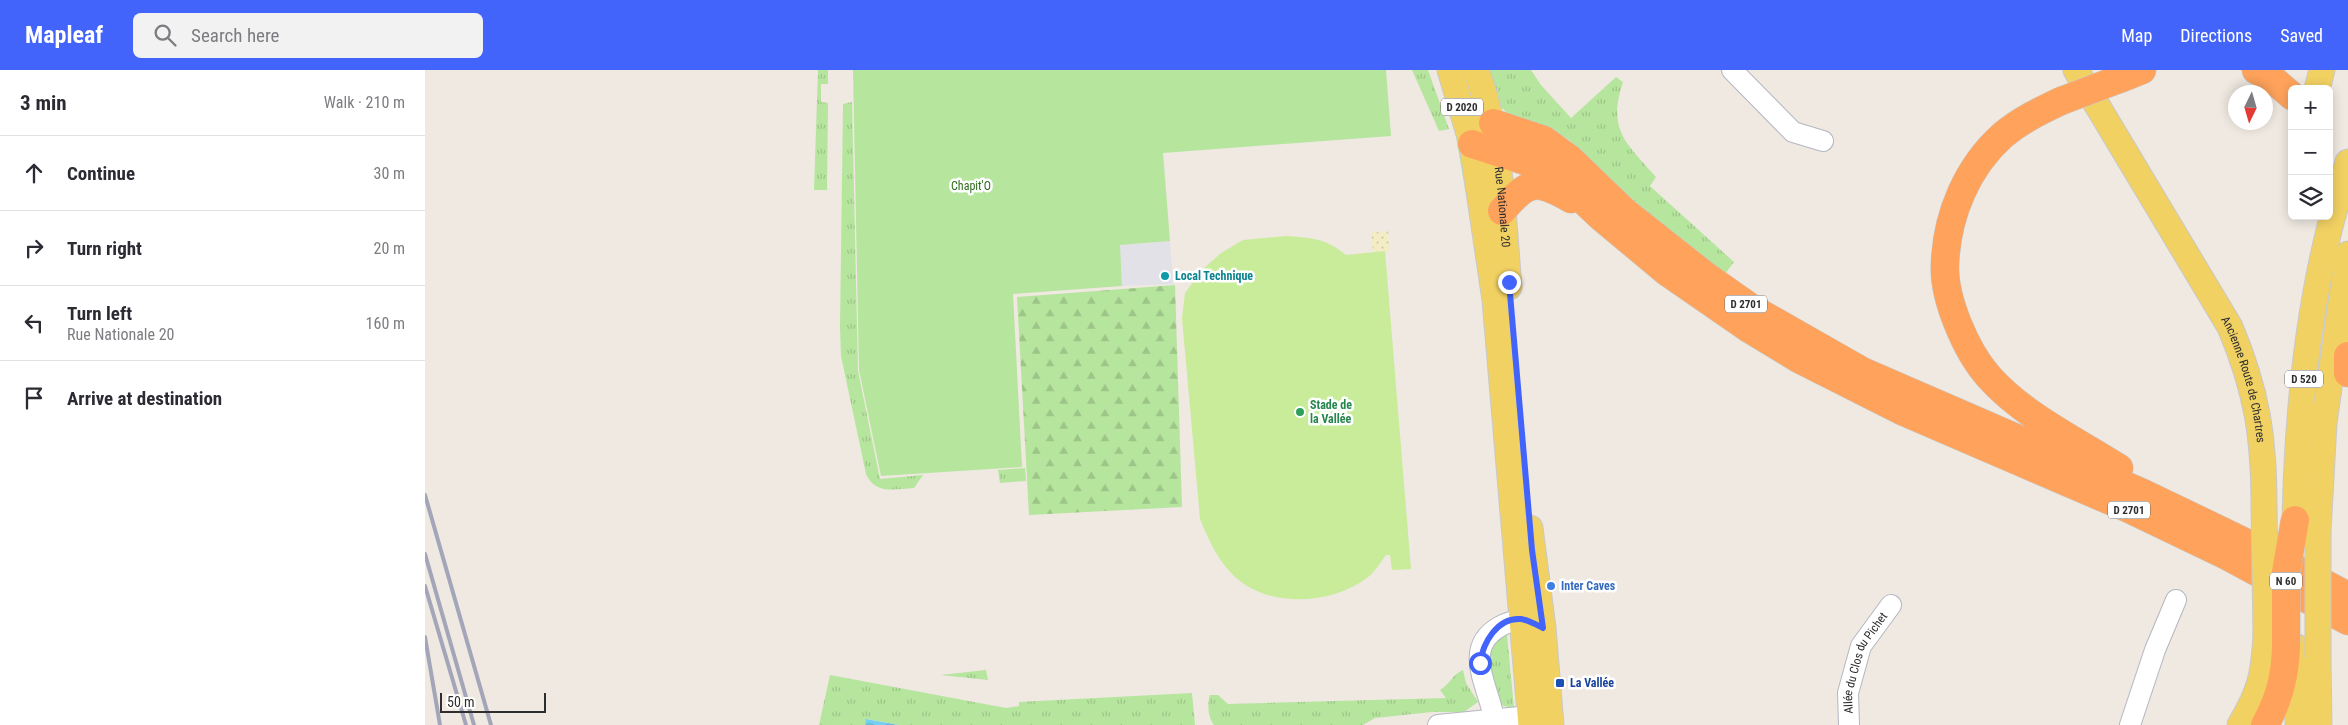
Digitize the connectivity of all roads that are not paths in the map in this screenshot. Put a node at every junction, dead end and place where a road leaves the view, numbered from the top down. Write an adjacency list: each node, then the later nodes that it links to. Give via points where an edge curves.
1 (1450, 70): 12 (main road, Rue Nationale 20 / D 2020)
2 (1476, 70): 10 (main road, Rue Nationale 20 / D 2020)
3 (1732, 70): 11 (street, via 1793,132)
4 (2076, 70): 27 (main road, Ancienne Route de Chartres, bridge, via 2234,336 2245,363 2262,436 2264,506)
5 (2256, 70): 9 (highway, via 2269,76)
6 (2322, 70): 8 (main road)
7 (2132, 74): 20 (highway, bridge, via 2028,116 2002,136 1964,184 1951,222 1945,264 1949,292 1968,346 1988,376 2014,403 2121,469)
8 (2318, 85)
9 (2288, 93)
10 (1493, 124): 12 (main road, Rue Nationale 20); 20 (highway, D 2701, via 1545,140 1570,159 1625,212 1706,276 1753,309 1862,371)
11 (1823, 141)
12 (1483, 148): 14 (main road, Rue Nationale 20 / D 2020); 15 (highway, D 2701, via 1550,170); 26 (main road, Rue Nationale 20 / D 2020, via 1495,300)
13 (2348, 162): 16 (main road, D 520)
14 (1501, 211): 15 (highway, D 2701, via 1523,188 1535,185 1548,186); 26 (main road, Rue Nationale 20 / D 2020, via 1532,550)
15 (1601, 217): 25 (highway, D 2701, via 1667,272 1740,323 1851,386 2127,508 2227,556)
16 (2327, 228): 21 (main road, D 520, via 2312,314 2296,455)
17 (2348, 254): 21 (main road, D 520)
18 (2348, 356): 19 (highway)
19 (2348, 373)
20 (2143, 493): 22 (highway, D 2701)
21 (2306, 526): 27 (main road, D 520, bridge); 27 (highway, N 60, bridge, via 2286,572)
22 (2348, 596)
23 (2176, 600): 32 (street)
24 (1891, 605): 31 (street, Allée du Clos du Pichet, via 1861,646 1849,693)
25 (2348, 621)
26 (1532, 623): 28 (main road, Rue Nationale 20 / D 2020); 29 (street, via 1510,621 1492,632 1481,650 1482,679)
27 (2292, 645): 33 (main road, Ancienne Route de Chartres, via 2264,666 2260,687); 34 (highway, via 2282,687); 35 (main road, D 520); 36 (main road, D 520)
28 (1538, 713): 29 (street)
29 (1494, 719): 30 (street)
30 (1438, 725)
31 (1849, 725)
32 (2130, 725)
33 (2241, 725)
34 (2265, 725)
35 (2298, 725)
36 (2319, 725)

